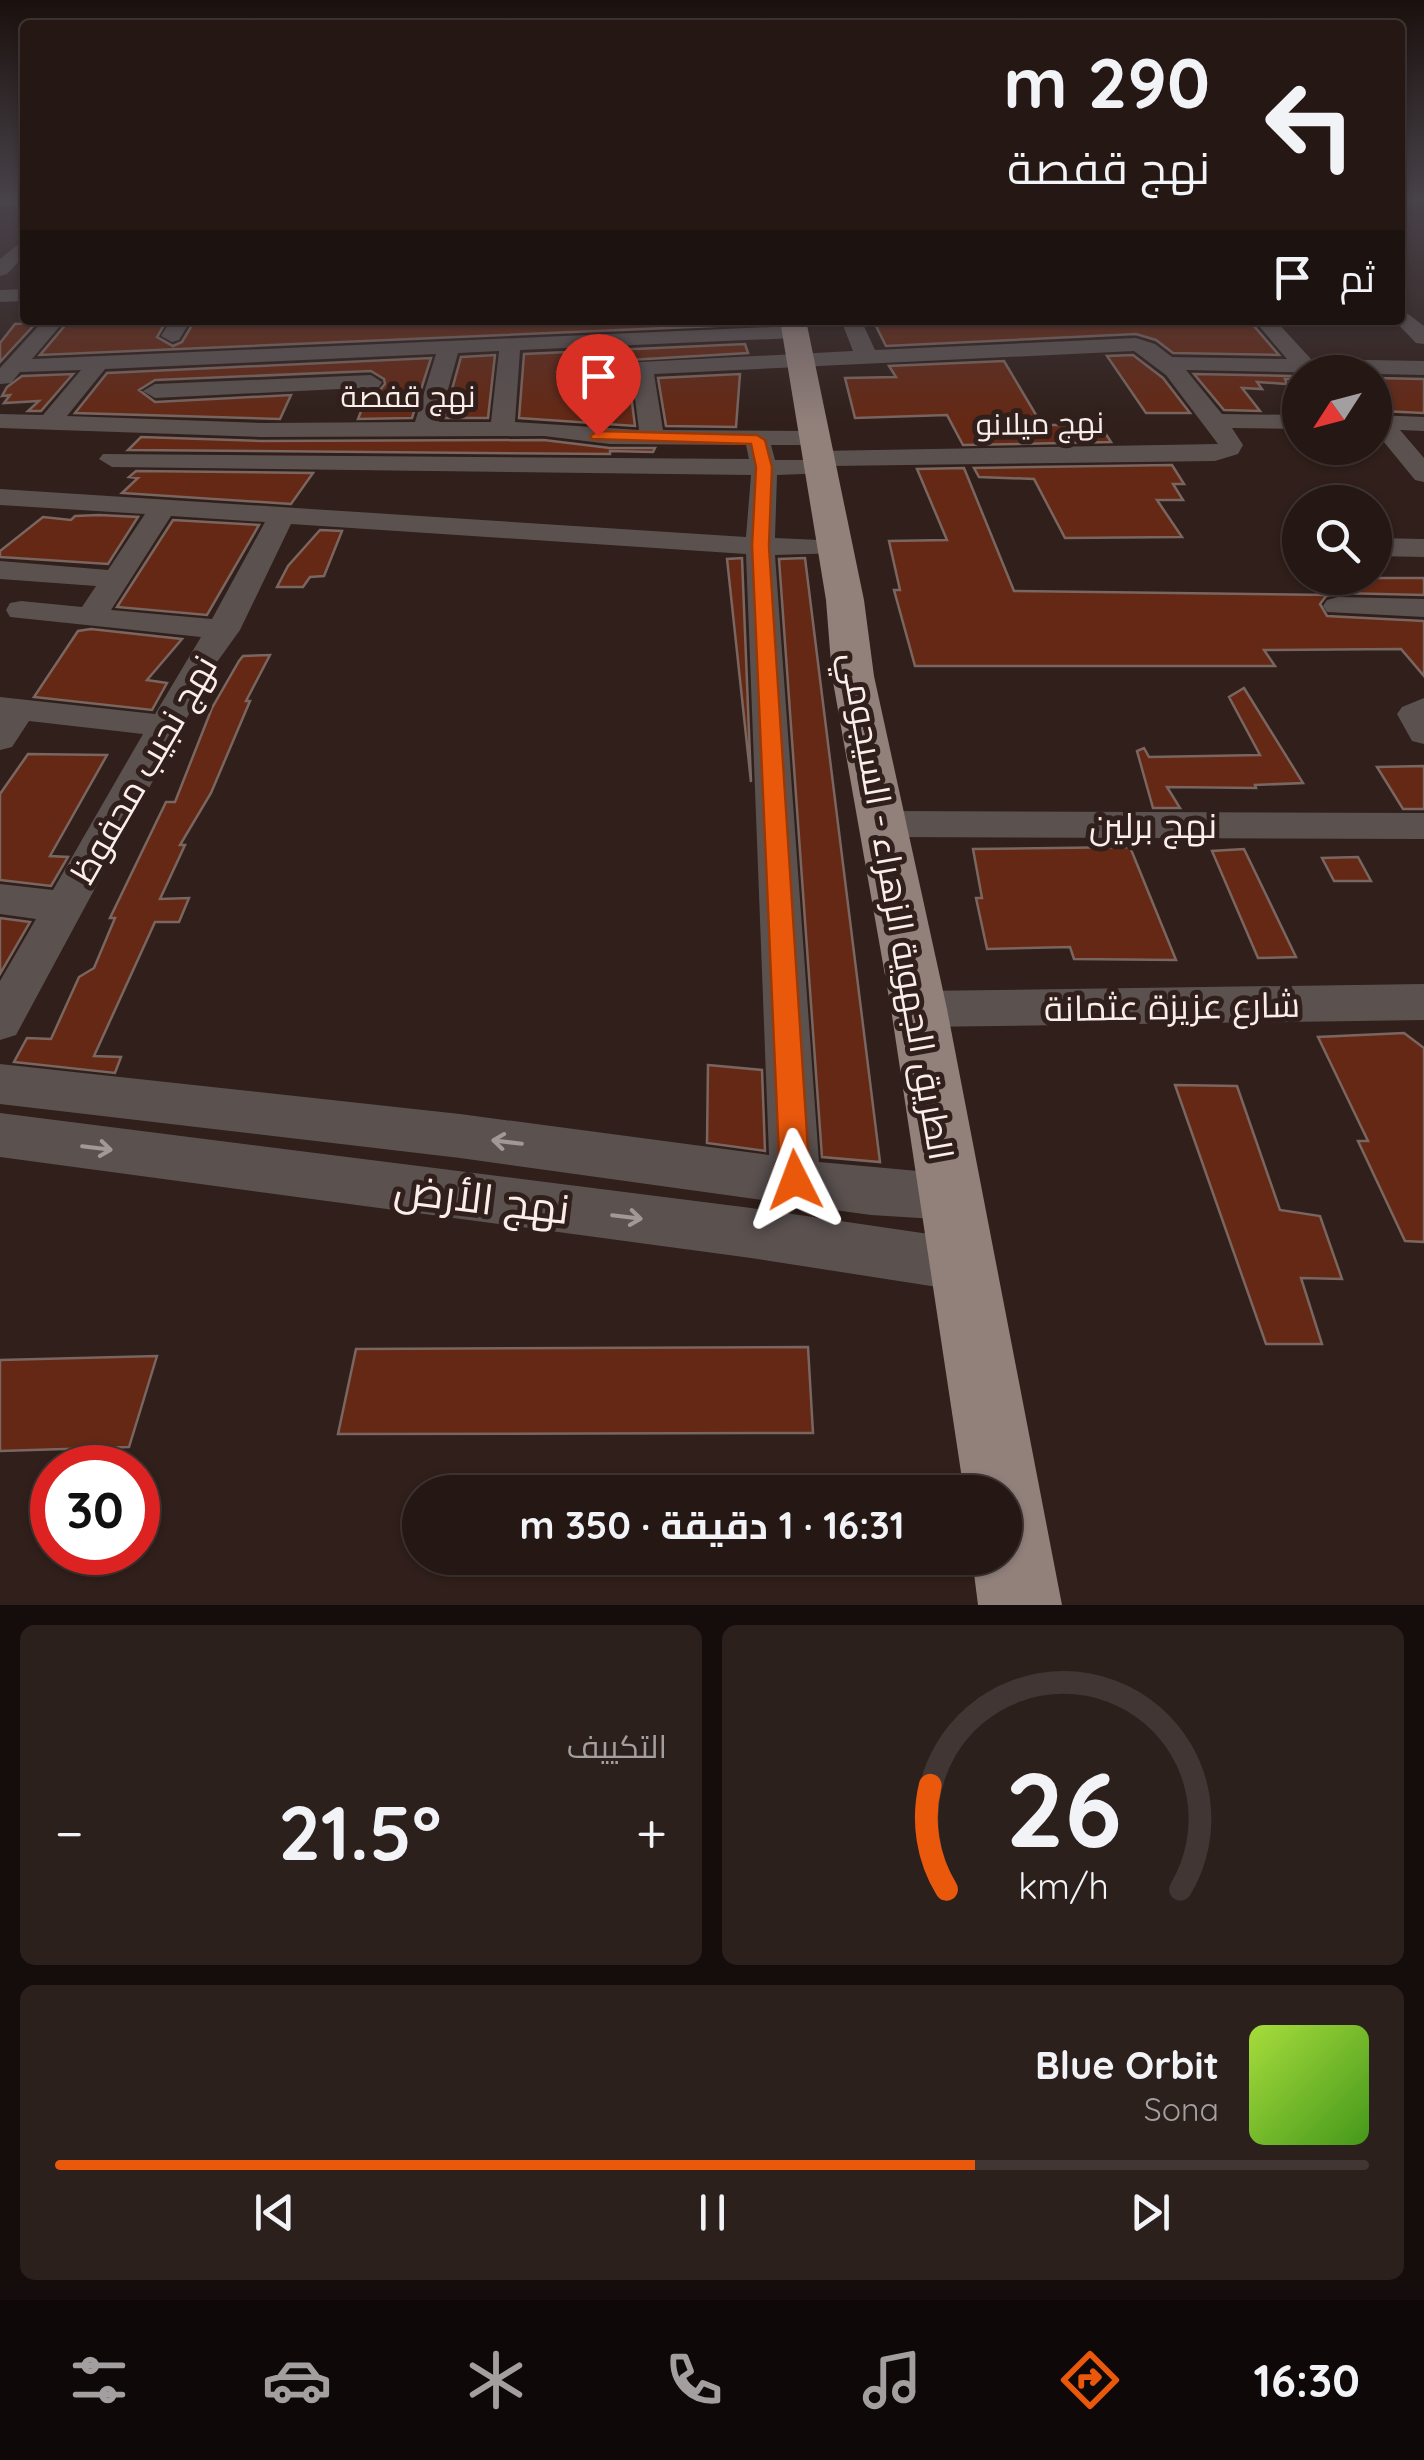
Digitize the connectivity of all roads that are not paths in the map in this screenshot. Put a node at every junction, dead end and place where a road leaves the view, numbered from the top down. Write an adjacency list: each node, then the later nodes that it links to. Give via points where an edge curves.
1 (1406, 313): 10 (street)
2 (50, 325): 12 (street)
3 (528, 325): 15 (street)
4 (853, 325): 19 (street)
5 (1268, 325): 20 (street)
6 (412, 326): 17 (street)
7 (642, 330): 9 (street); 14 (street)
8 (174, 337): 18 (street); 21 (street); 32 (street)
9 (796, 338): 19 (street); 26 (street); 49 (main road, الطريق الجهوية الزهراء - السيجومي)
10 (1424, 338)
11 (73, 340): 12 (street)
12 (34, 341): 13 (street); 28 (street)
13 (0, 342)
14 (573, 343): 15 (street); 27 (street)
15 (521, 344): 16 (street); 44 (street)
16 (448, 349): 17 (street); 42 (street)
17 (406, 351): 18 (street)
18 (380, 352): 29 (street)
19 (866, 355): 22 (street, via 926,345 1136,344)
20 (1295, 355)
21 (98, 362): 28 (street); 37 (street)
22 (1165, 363): 23 (street); 34 (street)
23 (1282, 365)
24 (1392, 367): 25 (street)
25 (1424, 368)
26 (642, 369): 27 (street); 46 (street)
27 (572, 371): 45 (street)
28 (7, 374)
29 (370, 382): 30 (street); 41 (street)
30 (300, 385): 31 (street); 43 (street)
31 (232, 388): 32 (street); 40 (street)
32 (155, 391): 39 (street)
33 (0, 421): 37 (street, نهج قفصة)
34 (1217, 421): 35 (street); 49 (street, نهج ميلانو, via 1231,445 1215,453)
35 (1282, 422)
36 (1392, 423): 38 (street)
37 (49, 424): 39 (street, نهج قفصة)
38 (1424, 424)
39 (130, 427): 40 (street, نهج قفصة); 50 (street)
40 (208, 428): 43 (street, نهج قفصة)
41 (346, 428): 42 (street, نهج قفصة); 43 (street, نهج قفصة)
42 (426, 428): 44 (street, نهج قفصة)
43 (284, 429)
44 (502, 429): 45 (street, نهج قفصة)
45 (573, 432): 46 (street, نهج قفصة)
46 (652, 438): 48 (street, نهج قفصة)
47 (1392, 439): 51 (street)
48 (760, 454): 49 (street); 50 (street); 56 (street)
49 (818, 455): 57 (main road, الطريق الجهوية الزهراء - السيجومي)
50 (112, 459): 53 (street)
51 (1424, 474)
52 (3, 500): 53 (street)
53 (82, 502): 54 (street)
54 (163, 508): 55 (street); 62 (street)
55 (282, 516): 56 (street); 67 (street, نهج نجيب محفوظ)
56 (760, 546): 57 (street); 80 (street)
57 (832, 547): 71 (main road, الطريق الجهوية الزهراء - السيجومي)
58 (1392, 547): 59 (street)
59 (1424, 548)
60 (0, 570): 61 (street)
61 (59, 575): 62 (street); 66 (street)
62 (115, 580): 65 (street)
63 (1338, 606): 64 (street)
64 (1424, 608)
65 (91, 617): 66 (street); 67 (street)
66 (10, 620)
67 (224, 630): 69 (street, نهج نجيب محفوظ)
68 (10, 708): 69 (street); 70 (street)
69 (165, 726): 74 (street, نهج نجيب محفوظ)
70 (0, 739)
71 (882, 824): 72 (street, نهج برلين); 76 (main road, الطريق الجهوية الزهراء - السيجومي)
72 (1424, 826)
73 (0, 899): 74 (street)
74 (64, 907): 77 (street, نهج نجيب محفوظ)
75 (1424, 1002): 76 (street, شارع عزيزة عثمانة)
76 (919, 1009): 81 (main road, الطريق الجهوية الزهراء - السيجومي)
77 (0, 1022)
78 (0, 1084): 80 (street, نهج الأرض, one-way to 78)
79 (0, 1135): 82 (street, نهج الأرض, one-way to 82)
80 (795, 1180): 81 (street, نهج الأرض)
81 (951, 1196): 82 (main road, الطريق الجهوية الزهراء - السيجومي)
82 (963, 1266): 83 (main road, الطريق الجهوية الزهراء - السيجومي)
83 (1000, 1475)
84 (1015, 1575): 85 (main road)
85 (1020, 1605)

